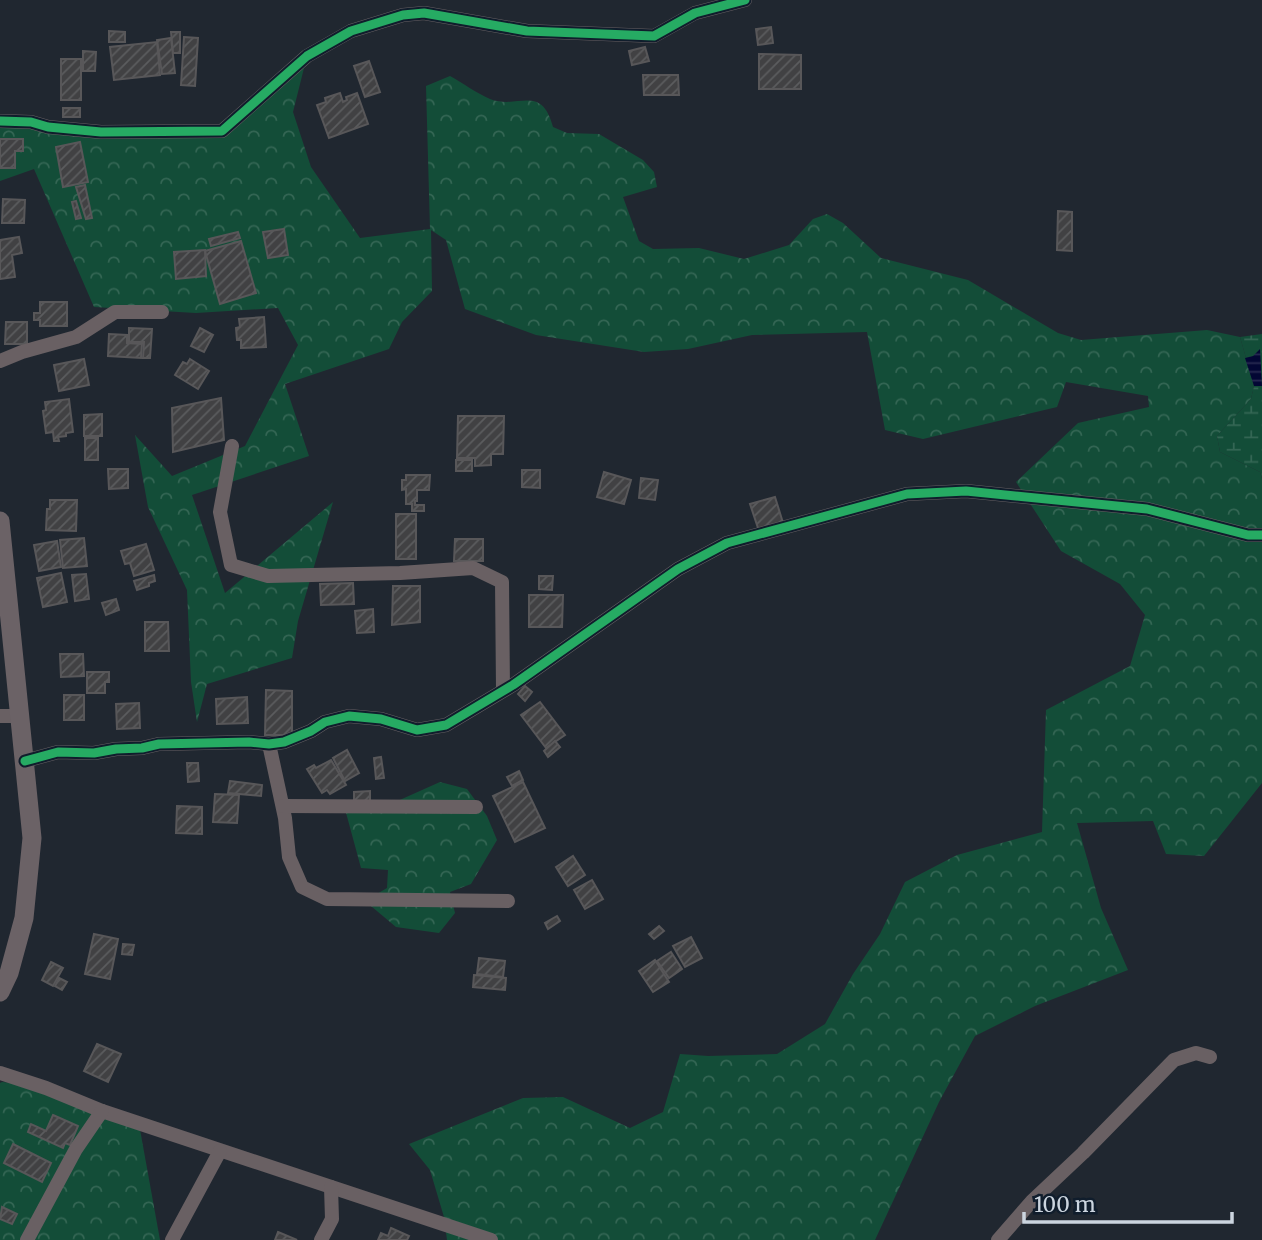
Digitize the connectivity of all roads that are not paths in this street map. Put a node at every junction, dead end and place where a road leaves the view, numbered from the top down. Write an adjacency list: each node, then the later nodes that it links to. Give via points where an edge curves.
1 (745, 0): 2 (street, via 695,13 654,36 527,31 424,13 402,15 351,32 307,56 222,131 101,132)
2 (0, 121)
3 (162, 312): 4 (street, via 115,312 76,337)
4 (0, 361)
5 (232, 446): 8 (street, via 220,512 231,565 268,576 473,568 502,582)
6 (0, 521): 10 (main road)
7 (1262, 535): 8 (street, via 1147,509 966,491 907,494 727,543 678,569)
8 (503, 690): 11 (street, via 446,725 417,730 381,719 349,716)
9 (0, 716): 10 (street)
10 (20, 716): 12 (main road)
11 (269, 744): 12 (street, via 159,744 94,753 58,752); 13 (street)
12 (25, 761): 16 (main road, via 32,838 24,918)
13 (283, 806): 14 (street); 15 (street, via 289,857 302,887 327,899)
14 (476, 807)
15 (508, 901)
16 (0, 992)
17 (1210, 1058): 26 (street, via 1196,1053 1174,1060)
18 (0, 1073): 19 (street)
19 (102, 1111): 20 (street); 22 (street)
20 (220, 1151): 21 (street); 23 (street)
21 (331, 1187): 24 (street, via 332,1219); 25 (street)
22 (27, 1240)
23 (172, 1240)
24 (321, 1240)
25 (491, 1240)
26 (998, 1240)

